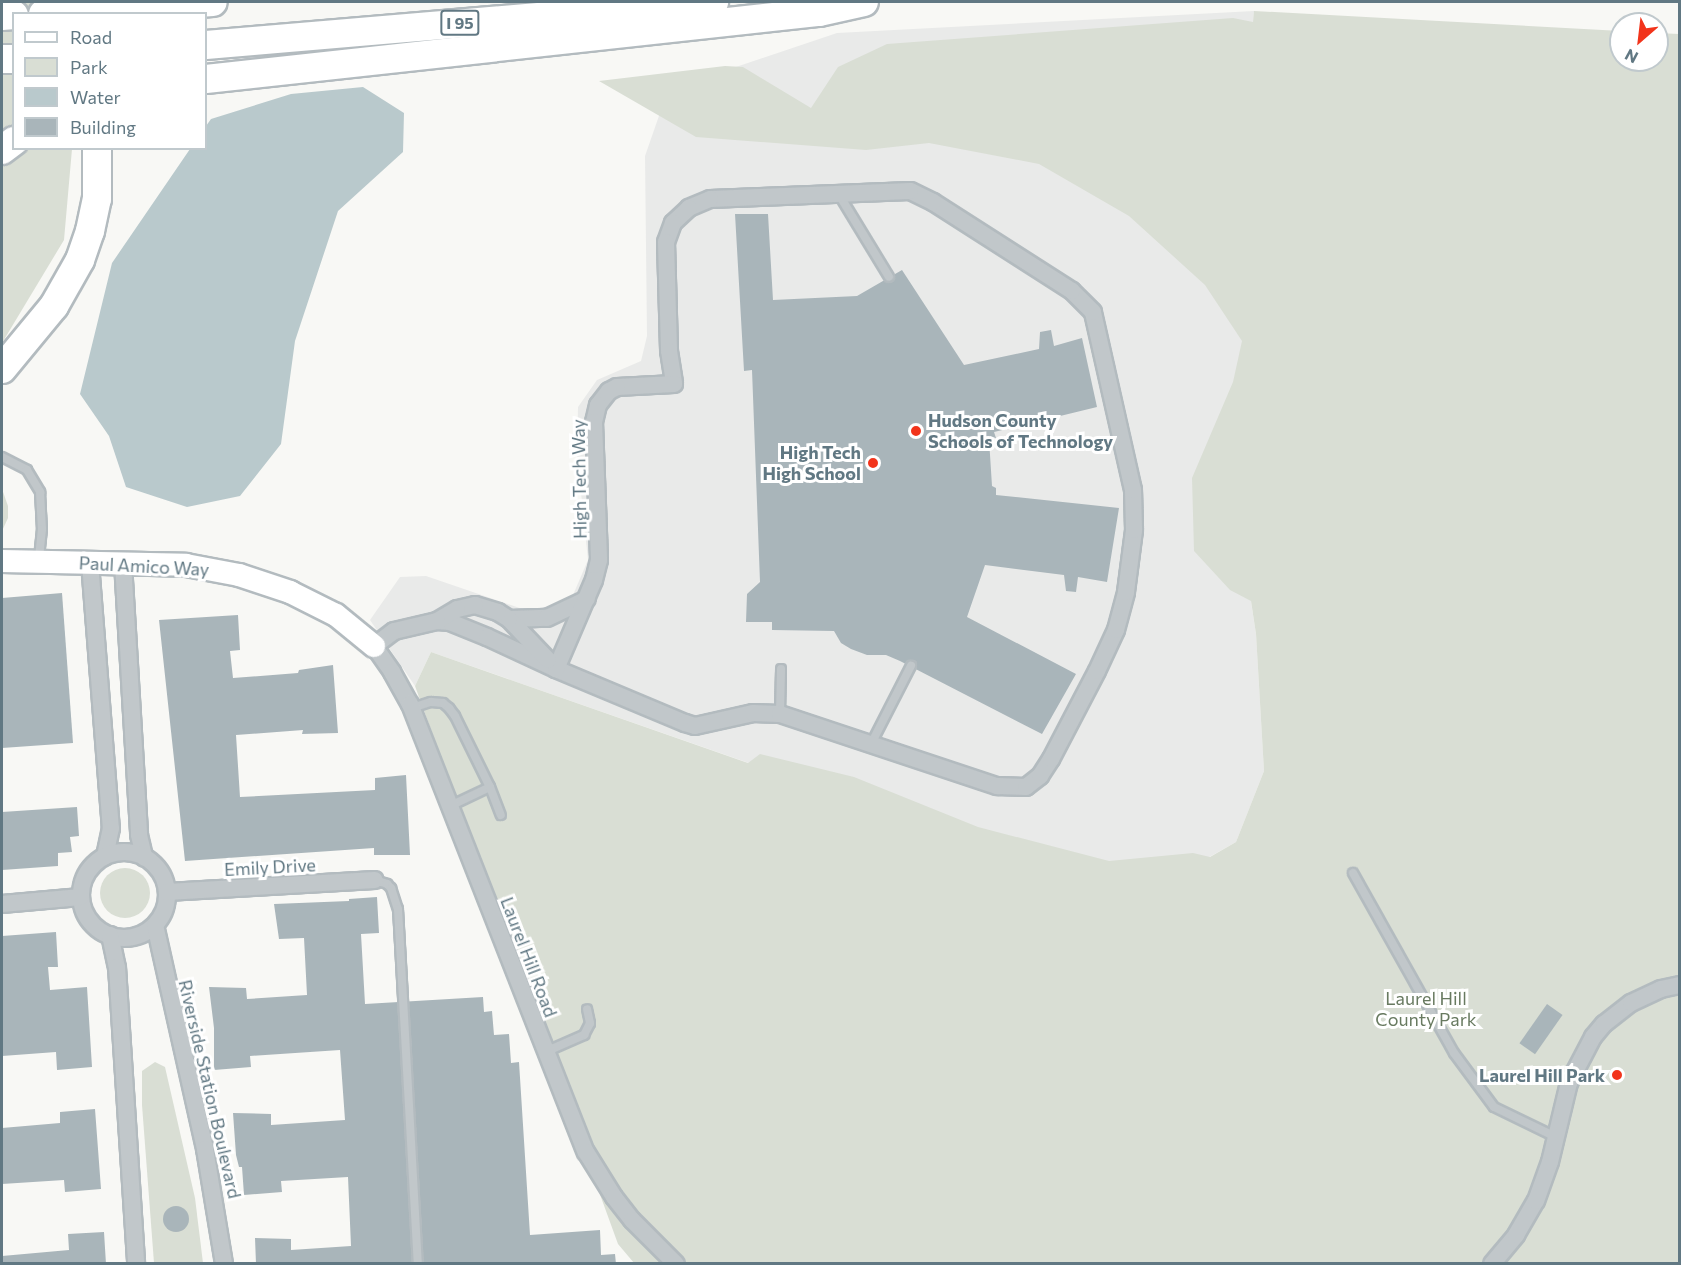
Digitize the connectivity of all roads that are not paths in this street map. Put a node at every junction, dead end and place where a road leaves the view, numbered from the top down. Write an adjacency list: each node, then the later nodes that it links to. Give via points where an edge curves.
1 (213, 2): 4 (highway)
2 (714, 2): 5 (highway, I 95)
3 (864, 2): 6 (highway, via 819,12)
4 (71, 12)
5 (207, 45)
6 (207, 78)
7 (97, 150): 11 (highway, via 97,199 73,277 46,317)
8 (838, 193): 9 (lane); 10 (street, via 710,199 680,215 666,242); 27 (street, via 898,190 922,196 1088,304 1098,321 1130,471 1134,510 1126,592 1116,630 1051,759 1033,783 1017,788 997,786)
9 (889, 277)
10 (669, 351): 12 (street, via 661,370); 12 (street, High Tech Way, via 674,384)
11 (2, 369)
12 (647, 385): 18 (street, High Tech Way, via 609,391 595,413 600,549)
13 (2, 457): 15 (lane, via 27,470 40,492 42,529)
14 (2, 561): 15 (street, Paul Amico Way)
15 (38, 562): 17 (street, Paul Amico Way)
16 (123, 562): 17 (street, Paul Amico Way); 21 (street, Paul Amico Way, via 186,565 264,583 336,615); 32 (street, via 139,836)
17 (90, 563): 31 (street, via 111,828)
18 (587, 599): 19 (street, via 547,618); 23 (street, High Tech Way)
19 (509, 619): 20 (street, via 488,608 469,605); 23 (street)
20 (436, 621): 21 (street, via 394,631); 23 (street, via 471,630)
21 (374, 646): 25 (street, Laurel Hill Road)
22 (911, 666): 27 (lane)
23 (556, 669): 26 (street, via 695,726 753,713)
24 (781, 669): 26 (lane)
25 (411, 708): 28 (lane, via 430,702 449,708); 29 (street, Laurel Hill Road)
26 (780, 714): 27 (street)
27 (871, 744)
28 (490, 787): 29 (lane); 30 (lane)
29 (450, 806): 42 (street, Laurel Hill Road)
30 (501, 815)
31 (105, 856): 32 (street, via 124,852); 36 (street, via 86,875)
32 (144, 856): 35 (street, via 162,875)
33 (1353, 873): 43 (lane, via 1454,1053 1494,1107)
34 (375, 880): 35 (street, Emily Drive); 46 (lane, via 387,884 396,900)
35 (167, 892): 38 (street, via 164,909)
36 (81, 897): 37 (street); 39 (street, via 90,921)
37 (2, 904)
38 (155, 924): 39 (street, via 140,934); 45 (street, Riverside Station Boulevard, via 208,1160)
39 (110, 935): 44 (street, via 117,967)
40 (1680, 985): 43 (street, via 1660,989 1631,1003 1593,1036 1569,1083)
41 (587, 1009): 42 (lane, via 590,1023 584,1035)
42 (545, 1052): 47 (street, Laurel Hill Road, via 599,1176 632,1220)
43 (1556, 1137): 48 (street, via 1536,1201 1516,1235)
44 (136, 1263)
45 (224, 1263)
46 (418, 1263)
47 (676, 1263)
48 (1492, 1263)

